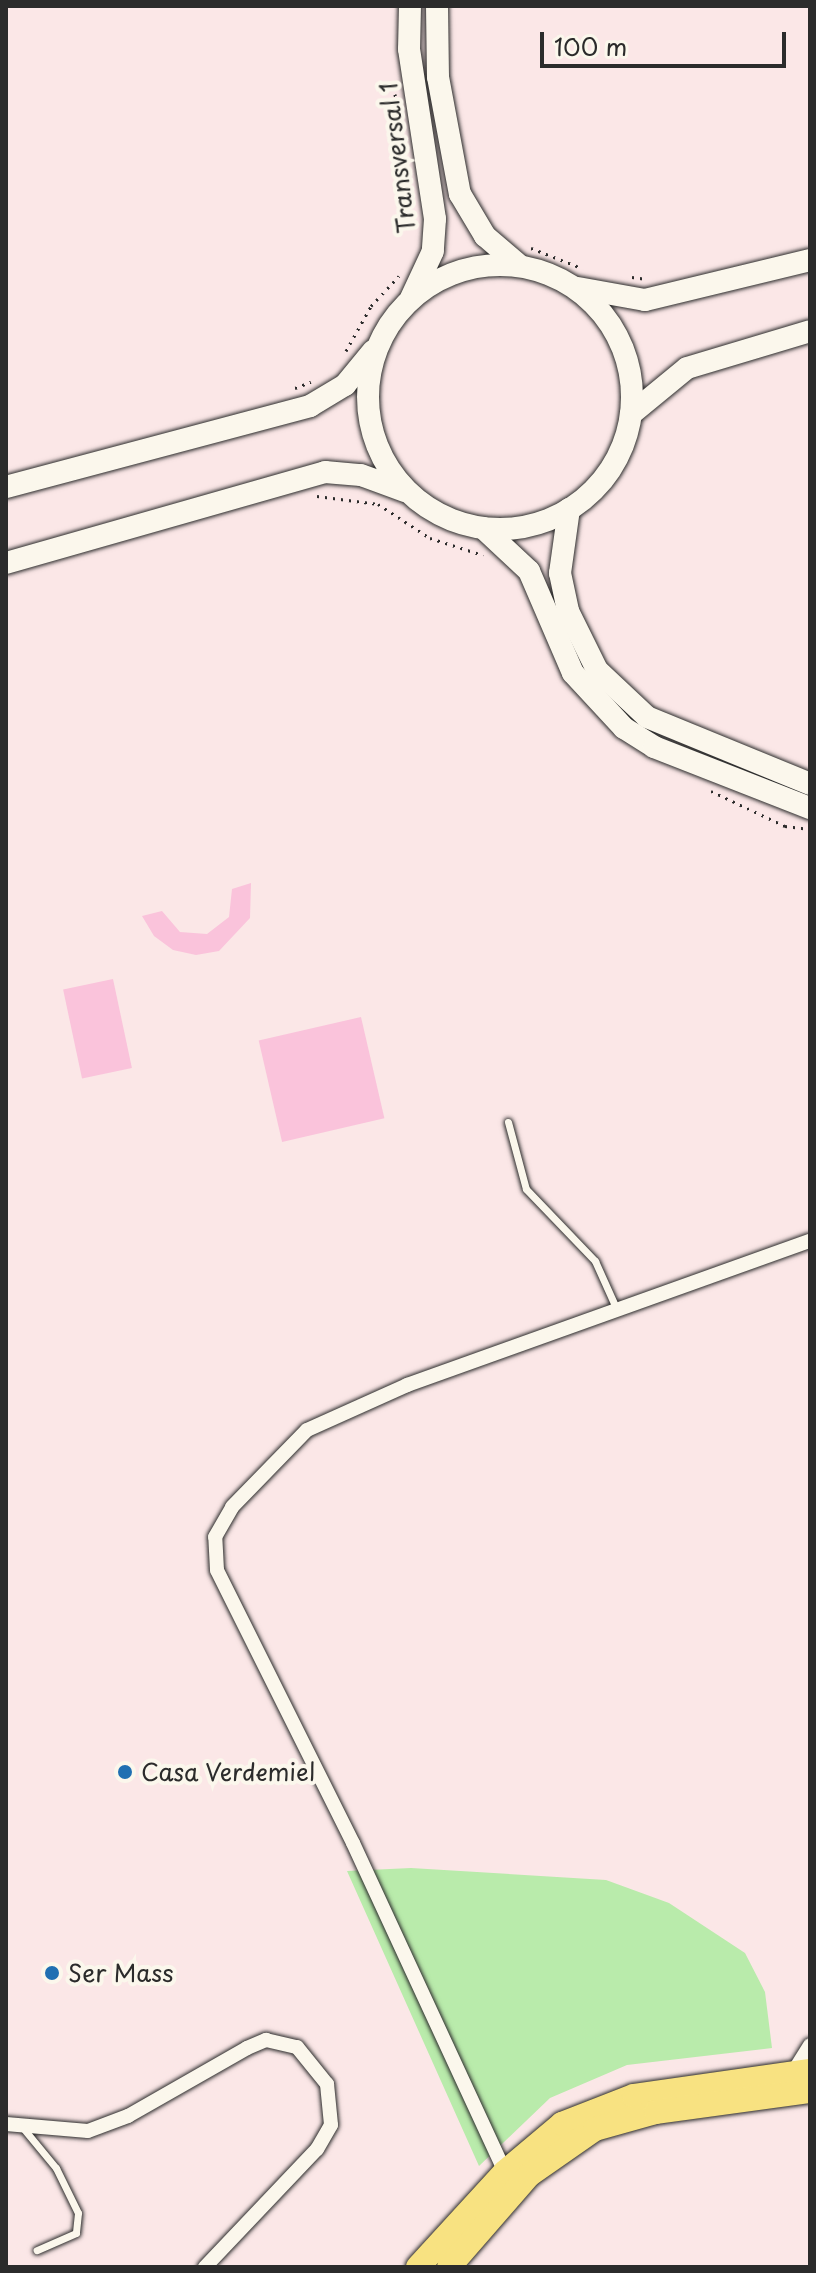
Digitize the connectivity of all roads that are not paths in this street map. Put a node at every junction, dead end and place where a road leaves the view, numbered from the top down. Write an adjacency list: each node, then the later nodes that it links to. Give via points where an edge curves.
1 (410, 6): 6 (street, Transversal 1, via 409,49 435,219 433,251)
2 (437, 6): 3 (street, via 438,77 460,194 485,236)
3 (522, 256): 5 (street); 6 (street, via 461,270)
4 (810, 260): 5 (street, via 645,300)
5 (581, 280): 9 (street, via 621,342 631,377)
6 (410, 299): 8 (street, Transversal 1)
7 (810, 331): 9 (street, via 687,368)
8 (377, 348): 10 (street, Transversal 1, via 345,385 310,406); 11 (street, via 367,398 372,433)
9 (631, 414): 12 (street, via 615,462)
10 (6, 487)
11 (408, 492): 13 (street, via 442,516); 14 (street, via 361,475 325,472)
12 (569, 509): 13 (street, via 519,527); 15 (street, via 560,573 568,611 597,670 647,717)
13 (483, 528): 16 (street, via 529,571 573,673 624,728 654,747)
14 (6, 563)
15 (810, 784)
16 (810, 808)
17 (508, 1122): 19 (lane, via 526,1189 595,1261)
18 (810, 1241): 19 (street)
19 (617, 1310): 24 (street, via 407,1385 307,1430 232,1507 215,1537 217,1570 307,1746)
20 (810, 2045): 21 (street)
21 (801, 2072): 24 (main road, via 634,2096 595,2109 562,2124)
22 (810, 2091): 28 (main road, via 656,2112 595,2129 529,2175)
23 (14, 2125): 25 (lane, via 56,2168 78,2213 76,2233); 26 (street, via 88,2131 128,2116 266,2040 297,2047 327,2084 331,2125 317,2149)
24 (505, 2172): 27 (main road)
25 (37, 2250)
26 (205, 2267)
27 (418, 2267)
28 (449, 2267)

